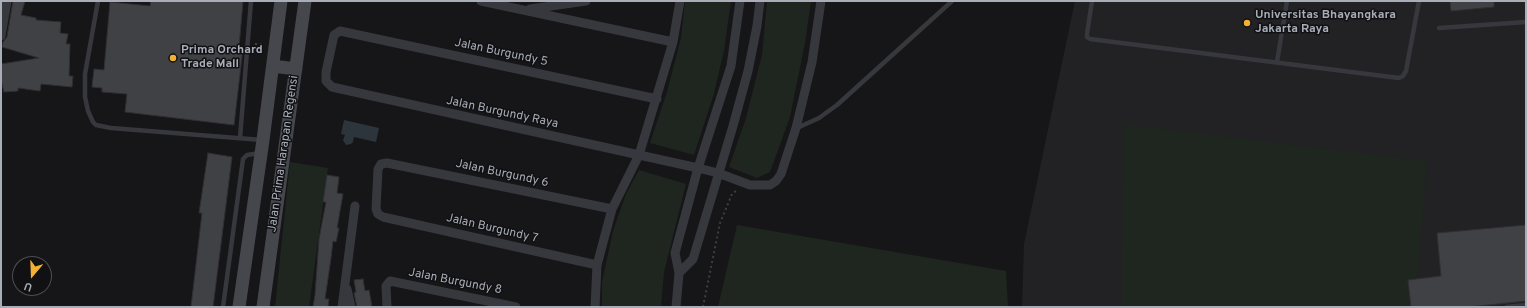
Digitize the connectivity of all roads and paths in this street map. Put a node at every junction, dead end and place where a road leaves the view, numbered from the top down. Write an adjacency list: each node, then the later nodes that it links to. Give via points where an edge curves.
1 (7, 1): 20 (street)
2 (98, 1): 29 (lane, via 85,74 88,111 96,125)
3 (251, 1): 22 (lane)
4 (281, 1): 23 (street, Jalan Prima Harapan Regensi)
5 (305, 1): 26 (street, Jalan Prima Harapan Regensi)
6 (481, 1): 16 (street)
7 (586, 1): 16 (street)
8 (680, 1): 21 (street)
9 (740, 1): 33 (street, via 731,66)
10 (760, 1): 34 (street, via 758,26 748,71)
11 (821, 1): 28 (street, via 812,62)
12 (952, 1): 28 (lane, via 837,105 819,118)
13 (1092, 1): 24 (lane, via 1087,34 1090,39)
14 (1287, 1): 24 (lane)
15 (1419, 1): 24 (lane, via 1406,72 1401,78)
16 (525, 10): 21 (street)
17 (1526, 22): 18 (lane)
18 (1439, 28)
19 (340, 31): 27 (street, Jalan Burgundy 5); 32 (street, Jalan Burgundy Raya, via 334,35 326,72 326,81 332,87)
20 (1, 36)
21 (673, 42): 27 (street)
22 (247, 43): 23 (path); 29 (lane)
23 (275, 45): 25 (street, Jalan Prima Harapan Regensi)
24 (1277, 62)
25 (273, 66): 26 (street); 30 (street, Jalan Prima Harapan Regensi)
26 (296, 69): 36 (street, Jalan Prima Harapan Regensi)
27 (657, 99): 32 (street)
28 (796, 128): 37 (street, via 781,174 776,181 770,185)
29 (240, 138): 30 (lane)
30 (263, 140): 31 (street, Jalan Prima Harapan Regensi)
31 (261, 153): 35 (street, Jalan Prima Harapan Regensi); 45 (lane, via 247,155 243,159)
32 (639, 155): 33 (street, Jalan Burgundy Raya); 39 (street)
33 (698, 168): 34 (street, Jalan Burgundy Raya); 42 (street, via 675,254)
34 (718, 173): 37 (street, Jalan Burgundy Raya); 42 (street, via 693,260)
35 (257, 181): 36 (street); 46 (street, Jalan Prima Harapan Regensi)
36 (279, 185): 47 (street, Jalan Prima Harapan Regensi)
37 (750, 185): 54 (path, via 732,194 720,223)
38 (355, 206): 43 (street)
39 (612, 209): 40 (street, Jalan Burgundy 6, via 387,163 381,164 378,169 376,209); 41 (street)
40 (382, 217): 41 (street, Jalan Burgundy 7)
41 (597, 265): 52 (street)
42 (679, 273): 53 (street)
43 (346, 282): 48 (street); 49 (street)
44 (1526, 305): 55 (lane)
45 (223, 307)
46 (240, 307)
47 (263, 307)
48 (342, 307)
49 (350, 307)
50 (387, 307): 51 (street, Jalan Burgundy 8, via 386,286 390,281)
51 (516, 307)
52 (595, 307)
53 (676, 307)
54 (703, 307)
55 (1507, 307)

